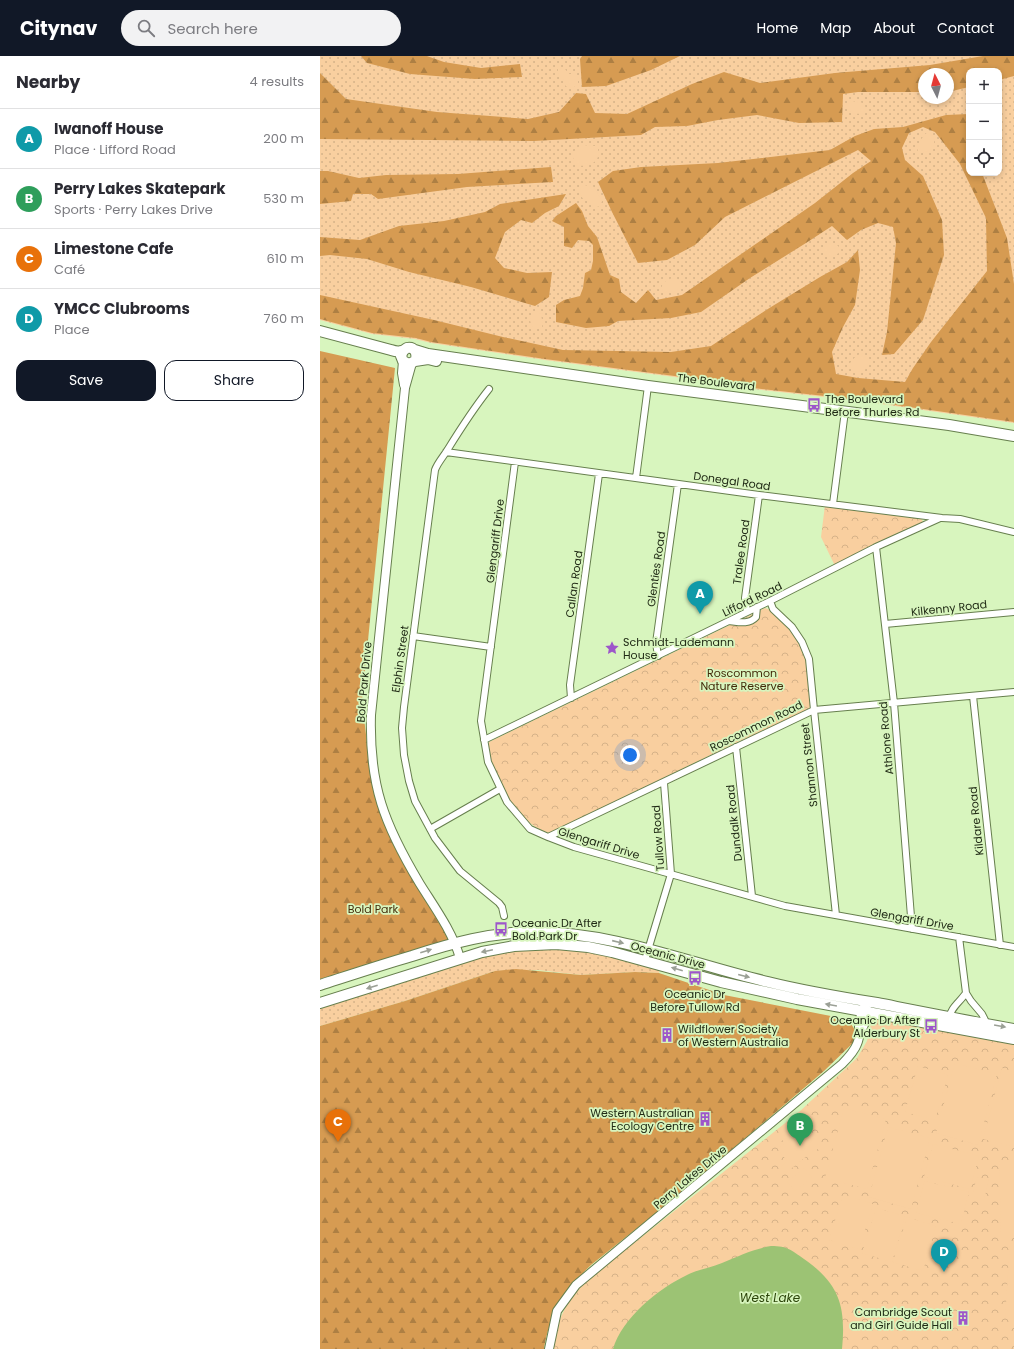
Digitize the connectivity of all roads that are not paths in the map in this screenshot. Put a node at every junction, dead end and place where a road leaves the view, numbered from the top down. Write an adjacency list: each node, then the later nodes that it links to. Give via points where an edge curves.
1 (320, 331): 3 (main road, The Boulevard, via 391,350)
2 (320, 336): 3 (main road, The Boulevard)
3 (407, 359): 4 (main road, The Boulevard, via 449,361); 4 (main road, The Boulevard, via 408,348 428,354); 45 (street, Bold Park Drive, via 370,741 378,792 393,836)
4 (647, 388): 6 (main road, The Boulevard); 12 (street)
5 (489, 389): 9 (street, Elphin Street)
6 (845, 414): 7 (main road, The Boulevard, via 979,429); 8 (main road, The Boulevard); 15 (street)
7 (1014, 436)
8 (1014, 441)
9 (446, 452): 10 (street, Donegal Road); 25 (street, Elphin Street, via 437,464 433,477)
10 (515, 462): 11 (street, Donegal Road); 26 (street, Glengariff Drive)
11 (600, 474): 12 (street, Donegal Road); 30 (street, Callan Road, via 570,685)
12 (636, 478): 13 (street, Donegal Road)
13 (678, 484): 14 (street, Donegal Road); 27 (street, Glenties Road, via 656,643)
14 (759, 495): 15 (street, Donegal Road); 21 (street, Tralee Road, via 745,598)
15 (833, 504): 16 (street, Donegal Road)
16 (942, 518): 17 (street, Donegal Road, via 960,519); 18 (street, Lifford Road)
17 (1014, 532)
18 (876, 547): 19 (street, Lifford Road); 24 (street, Athlone Road)
19 (770, 601): 20 (street, Lifford Road); 32 (street, Shannon Street, via 773,609 792,627 809,659)
20 (757, 607): 21 (street, Lifford Road); 23 (street, via 756,617 752,621)
21 (747, 612): 23 (street, Lifford Road)
22 (1014, 612): 24 (street, Kilkenny Road)
23 (729, 621): 27 (street, Lifford Road)
24 (885, 624): 31 (street, Athlone Road)
25 (413, 636): 26 (street); 37 (street, Elphin Street, via 402,728 403,748 414,796)
26 (491, 647): 33 (street, Glengariff Drive, via 481,721)
27 (658, 656): 30 (street, Lifford Road)
28 (1014, 692): 29 (street, Roscommon Road)
29 (973, 696): 31 (street, Roscommon Road); 46 (street, Kildare Road)
30 (571, 698): 33 (street, Lifford Road)
31 (894, 703): 32 (street, Roscommon Road); 43 (street, Athlone Road)
32 (814, 710): 34 (street, Roscommon Road); 41 (street, Shannon Street)
33 (484, 740): 36 (street, Glengariff Drive, via 488,762)
34 (736, 747): 35 (street, Roscommon Road); 40 (street, Dundalk Road)
35 (664, 783): 38 (street, Roscommon Road); 39 (street, Tullow Road)
36 (500, 789): 37 (street); 38 (street, Glengariff Drive, via 507,802 530,829)
37 (430, 829): 42 (street, Elphin Street, via 453,863 499,903)
38 (548, 837): 39 (street, Glengariff Drive, via 574,847)
39 (671, 874): 40 (street, Glengariff Drive); 48 (street, Tullow Road)
40 (752, 896): 41 (street, Glengariff Drive, via 785,906)
41 (836, 915): 43 (street, Glengariff Drive)
42 (504, 916)
43 (912, 929): 44 (street, Glengariff Drive)
44 (959, 937): 46 (street, Glengariff Drive); 52 (street)
45 (456, 942): 48 (main road, Oceanic Drive, one-way to 48, via 529,932 590,936); 49 (street, Bold Park Drive); 51 (main road, Oceanic Drive, one-way to 45)
46 (1000, 945): 47 (street, Glengariff Drive)
47 (1014, 947)
48 (648, 950): 50 (street, Tullow Road); 53 (main road, Oceanic Drive, one-way to 53, via 710,968)
49 (460, 958): 50 (main road, Oceanic Drive, one-way to 49, via 588,947 556,944 514,946); 54 (main road, Oceanic Drive, one-way to 54)
50 (645, 960): 56 (main road, Oceanic Drive, one-way to 50, via 749,989)
51 (320, 985)
52 (966, 993): 57 (street); 59 (street, via 985,1020)
53 (841, 997): 55 (main road, Oceanic Drive); 56 (street, via 858,1004)
54 (320, 1004)
55 (879, 1004): 56 (street); 57 (main road, Oceanic Drive)
56 (865, 1011): 58 (main road, Oceanic Drive); 62 (street, Perry Lakes Drive, via 866,1022 858,1043 842,1064 576,1285 557,1311)
57 (949, 1017): 58 (street); 59 (main road, Oceanic Drive)
58 (952, 1028): 59 (main road, Oceanic Drive)
59 (981, 1028): 60 (main road, Oceanic Drive, one-way to 60); 61 (main road, Oceanic Drive)
60 (1014, 1029)
61 (1014, 1039)
62 (549, 1349)

